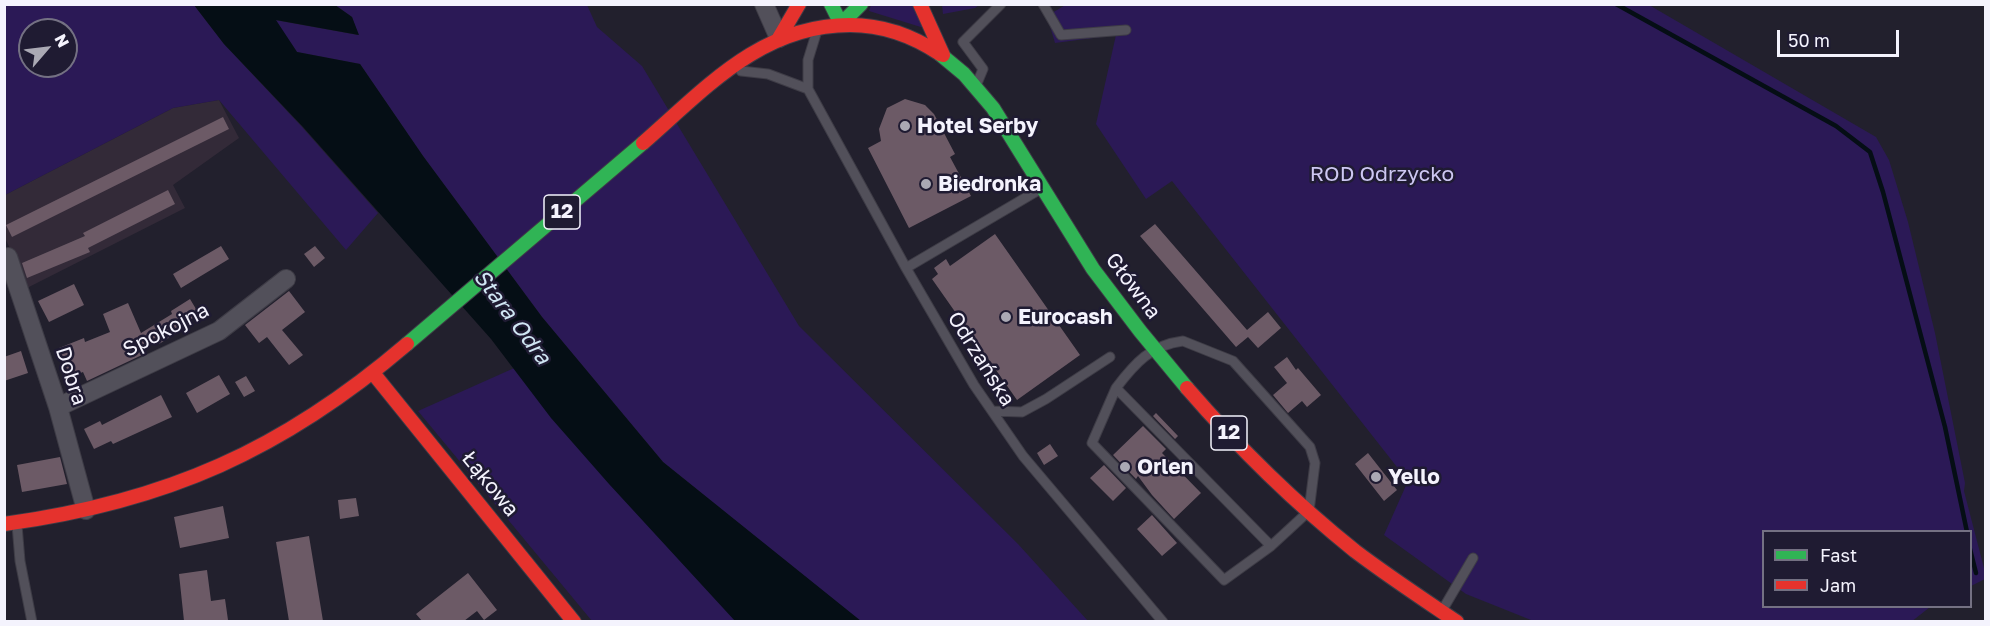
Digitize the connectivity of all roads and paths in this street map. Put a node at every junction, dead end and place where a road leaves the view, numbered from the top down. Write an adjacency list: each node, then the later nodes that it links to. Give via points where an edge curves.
1 (764, 4): 11 (street)
2 (799, 4): 11 (main road)
3 (831, 4): 8 (main road)
4 (861, 4): 8 (main road)
5 (920, 4): 12 (main road)
6 (1000, 4): 14 (lane, via 963,42 983,69)
7 (1043, 4): 10 (lane, via 1061,35)
8 (841, 24): 9 (main road, Główna / 12); 12 (main road, Główna / 12, via 893,30)
9 (819, 26): 11 (main road, Główna / 12); 15 (lane, Odrzańska, via 808,60)
10 (1126, 30)
11 (779, 38): 13 (main road, 12)
12 (943, 55): 14 (main road, Główna / 12)
13 (725, 72): 15 (lane, via 768,74); 22 (main road, 12)
14 (976, 85): 16 (main road, Główna / 12)
15 (808, 89): 18 (lane, Odrzańska)
16 (1042, 188): 18 (lane); 20 (main road, Główna / 12, via 1111,294)
17 (8, 258): 24 (street, Dobra)
18 (906, 268): 25 (lane, Odrzańska)
19 (286, 279): 24 (street, Spokojna, via 219,331)
20 (1155, 349): 23 (lane, via 1131,367); 27 (main road, Główna / 12, via 1240,444); 27 (lane, via 1183,341 1233,360 1310,447 1315,463)
21 (1110, 357): 25 (lane, via 1022,412)
22 (373, 373): 26 (main road, 12, via 311,417 242,456 170,486); 32 (main road, Łąkowa)
23 (1116, 388): 29 (lane); 29 (lane, via 1092,443 1224,580)
24 (58, 407): 26 (street, Dobra)
25 (992, 411): 34 (lane, Odrzańska, via 1023,456)
26 (86, 510): 28 (main road, 12)
27 (1309, 512): 29 (lane); 31 (main road, Główna / 12, via 1356,551)
28 (10, 523): 33 (lane)
29 (1271, 546)
30 (1473, 558): 31 (lane)
31 (1442, 611): 35 (main road, Główna / 12)
32 (567, 619)
33 (32, 621)
34 (1163, 621)
35 (1457, 621)

